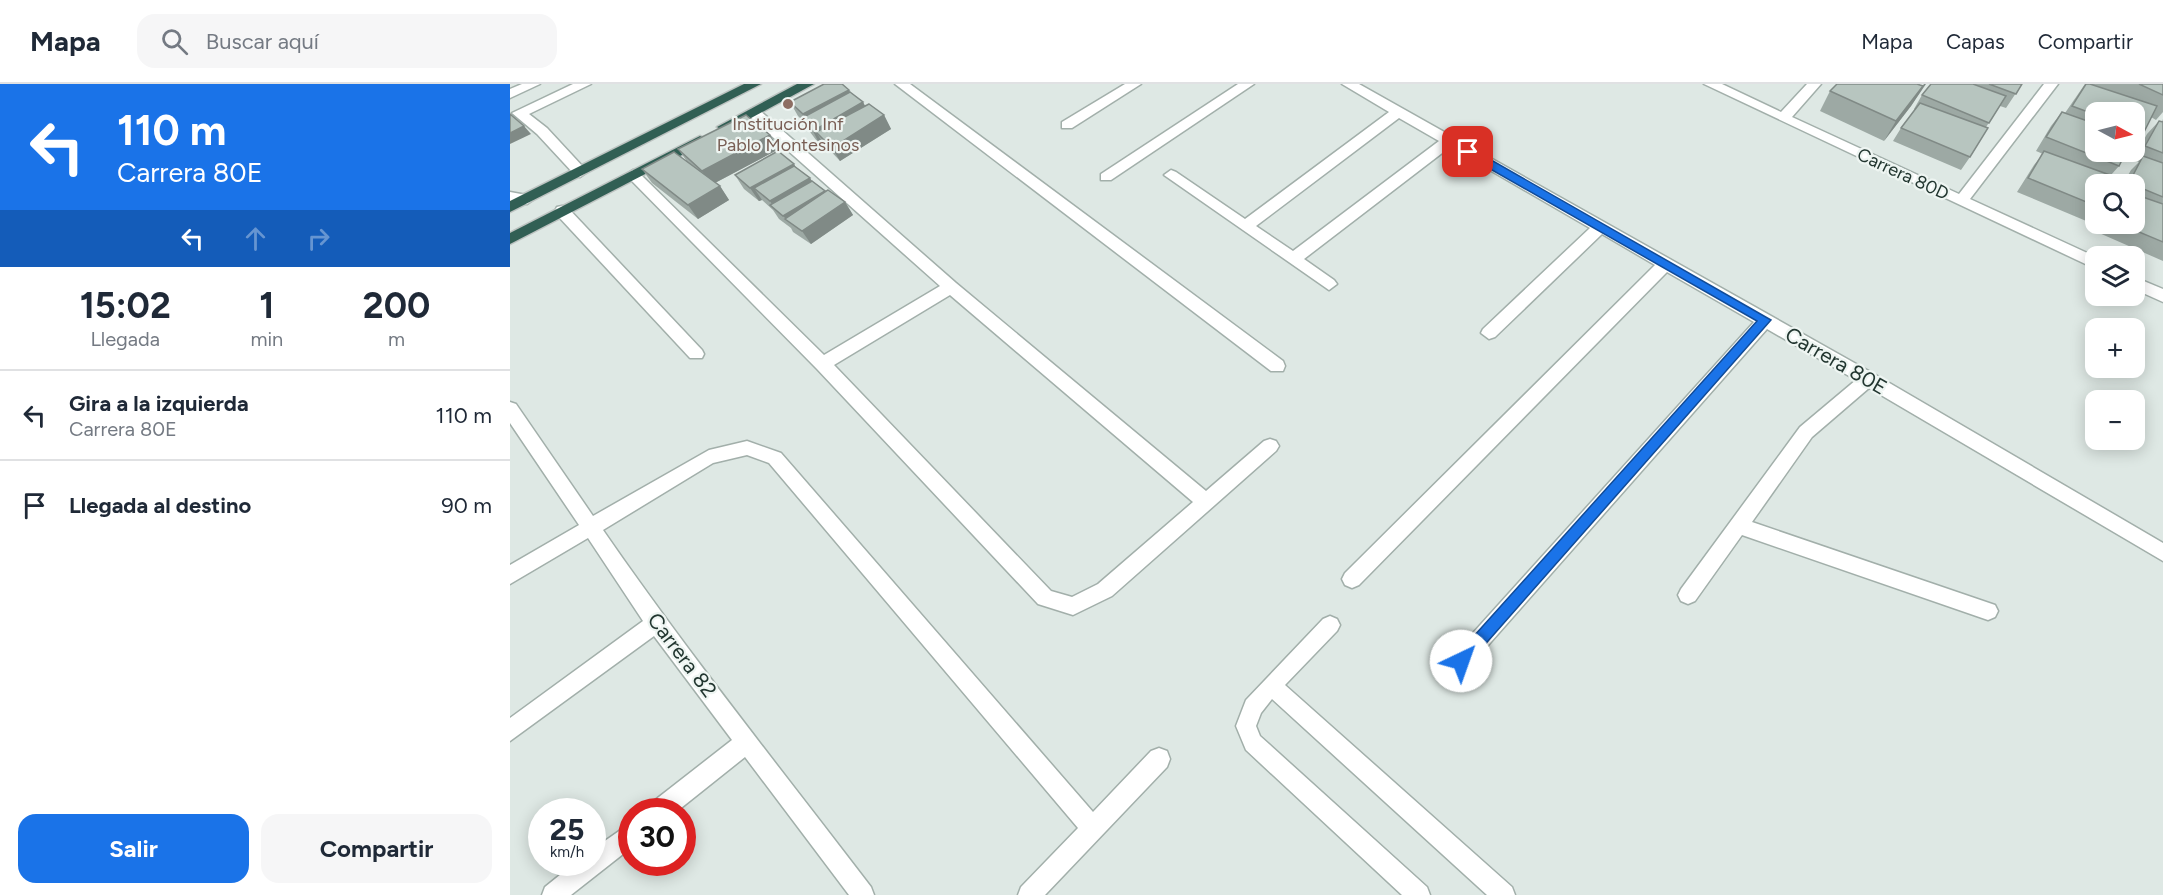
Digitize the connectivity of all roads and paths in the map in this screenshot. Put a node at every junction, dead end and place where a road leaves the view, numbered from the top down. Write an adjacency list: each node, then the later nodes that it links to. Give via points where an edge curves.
1 (532, 84): 12 (street)
2 (584, 84): 15 (street)
3 (807, 84): 13 (highway)
4 (902, 84): 42 (street)
5 (1134, 84): 17 (street)
6 (1247, 84): 22 (street)
7 (1349, 84): 14 (street, Carrera 80E)
8 (1711, 84): 16 (street, Carrera 80D)
9 (1814, 84): 16 (street)
10 (2051, 84): 25 (street)
11 (746, 86): 19 (highway)
12 (510, 94)
13 (753, 112): 20 (highway); 35 (street)
14 (1398, 112): 18 (street, Carrera 80E); 28 (street)
15 (513, 114): 19 (street, via 542,131)
16 (1783, 118): 25 (street, Carrera 80D)
17 (1067, 125)
18 (1449, 141): 29 (street, Carrera 80E); 31 (street)
19 (580, 171): 24 (highway)
20 (633, 175): 27 (highway); 41 (street)
21 (1171, 175): 28 (street)
22 (1106, 177)
23 (510, 197): 24 (street)
24 (527, 199): 26 (highway)
25 (1961, 201): 32 (street, Carrera 80D)
26 (510, 207)
27 (562, 211): 30 (highway); 40 (street)
28 (1246, 226): 31 (street)
29 (1600, 227): 33 (street, Carrera 80E); 39 (street)
30 (510, 239)
31 (1293, 259): 34 (street)
32 (2085, 259)
33 (1665, 264): 38 (street, Carrera 80E); 52 (street)
34 (1329, 284)
35 (951, 287): 41 (street); 47 (street)
36 (2145, 287): 37 (street)
37 (2163, 296)
38 (1765, 320): 43 (street, Carrera 80E); 57 (street)
39 (1489, 333)
40 (696, 354)
41 (823, 364): 47 (street, via 1045,598 1073,606 1104,590)
42 (1277, 366)
43 (1868, 379): 48 (street, via 1806,432); 50 (street, Carrera 80E)
44 (510, 409): 45 (street, Carrera 82)
45 (516, 429): 49 (street, Carrera 82)
46 (1270, 446): 47 (street)
47 (1205, 501)
48 (1738, 525): 53 (street); 54 (street)
49 (591, 526): 51 (street); 55 (street, Carrera 82); 63 (street, via 709,457 747,448 775,458)
50 (2163, 553)
51 (510, 575)
52 (1352, 579)
53 (1688, 595)
54 (1988, 611)
55 (656, 623): 59 (street); 60 (street, Carrera 82)
56 (1330, 625): 58 (street)
57 (1461, 661)
58 (1271, 685): 68 (street, via 1253,707 1246,726 1253,742); 69 (street)
59 (510, 731)
60 (748, 741): 62 (street); 66 (street, Carrera 82)
61 (1159, 759): 63 (street)
62 (676, 798)
63 (1094, 830): 67 (street)
64 (618, 845): 65 (street)
65 (561, 893)
66 (863, 895)
67 (1029, 895)
68 (1419, 895)
69 (1504, 895)

